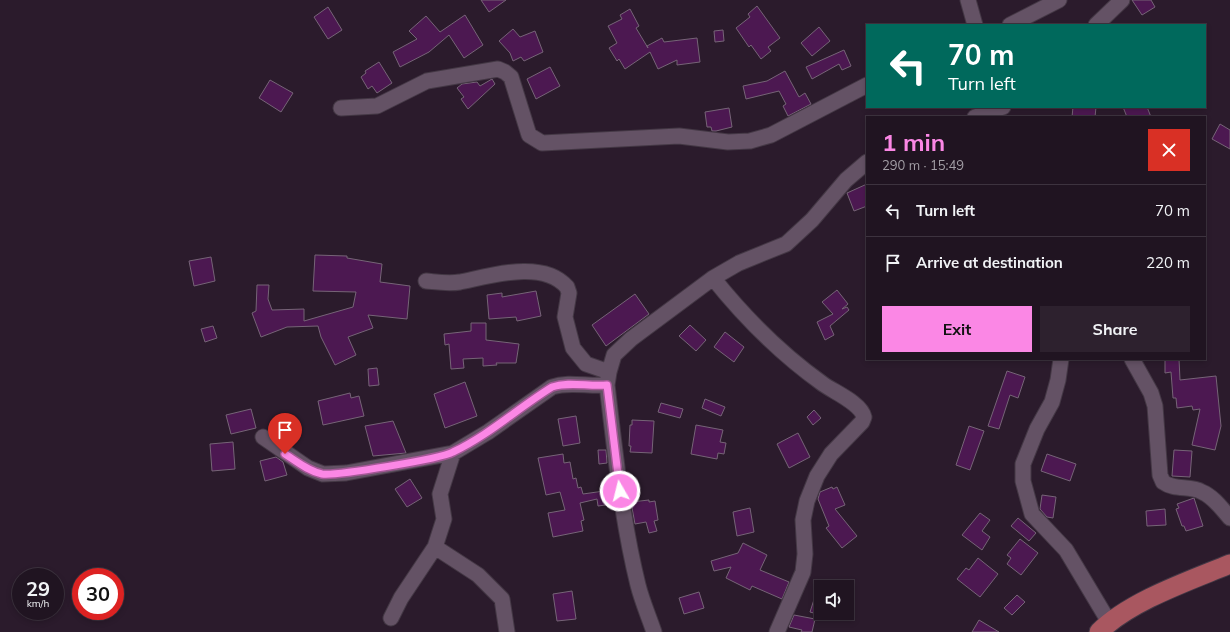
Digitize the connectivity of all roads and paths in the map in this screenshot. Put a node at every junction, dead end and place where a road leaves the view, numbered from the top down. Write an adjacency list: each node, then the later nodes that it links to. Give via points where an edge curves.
1 (968, 0): 4 (street)
2 (1058, 0): 5 (street)
3 (1122, 0): 6 (street)
4 (975, 24)
5 (1012, 24)
6 (1097, 24)
7 (866, 86): 8 (street, via 771,135 750,141 728,142 679,136 542,143 529,135 511,77 498,69 427,81 377,106)
8 (340, 108)
9 (1000, 108): 10 (street)
10 (978, 116)
11 (866, 163): 12 (street, via 846,180 812,220 786,244 739,263)
12 (714, 278): 16 (street, via 631,339 614,355); 26 (street, via 760,331 821,383 857,405 864,417 831,454 817,476 803,520 806,554 803,572)
13 (426, 281): 16 (street, via 460,282 519,271 534,272 558,280 568,287 565,317 573,348 586,364)
14 (1061, 360): 23 (street, via 1052,402 1037,429 1023,464 1023,480 1032,514 1066,550)
15 (1133, 360): 19 (street, via 1151,393 1155,406 1160,475 1163,482 1174,488 1201,491 1213,499)
16 (608, 378): 18 (street, via 591,386 563,384 552,387 488,432); 25 (street, via 627,538)
17 (263, 437): 18 (street, via 308,468 323,474 346,473)
18 (453, 452): 20 (street, via 440,494 444,520)
19 (1230, 518)
20 (435, 547): 22 (street, via 401,598); 24 (street, via 478,575 502,599)
21 (1230, 564): 23 (main road, via 1137,605)
22 (391, 618)
23 (1104, 627)
24 (506, 632)
25 (654, 632)
26 (777, 632)

